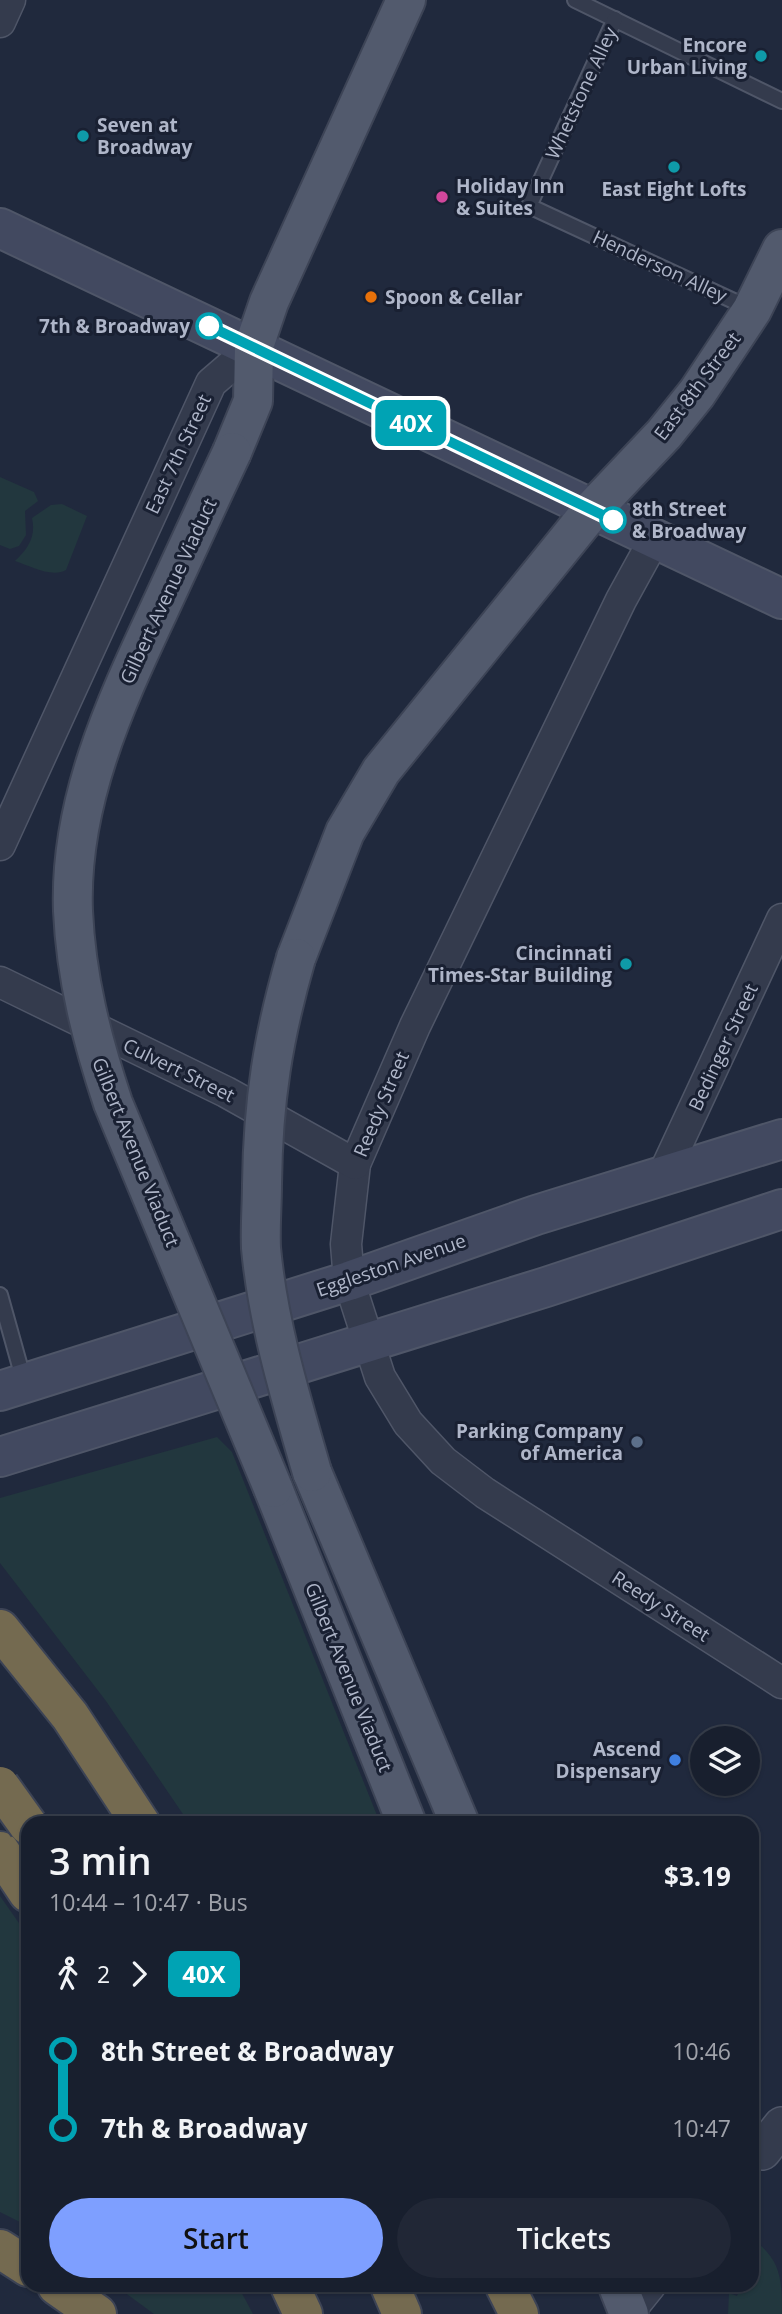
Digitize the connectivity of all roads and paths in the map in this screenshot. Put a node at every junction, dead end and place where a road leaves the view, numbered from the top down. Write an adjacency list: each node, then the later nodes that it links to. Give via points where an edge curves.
1 (10, 0): 5 (street)
2 (406, 0): 11 (main road, via 269,302)
3 (575, 0): 4 (lane)
4 (615, 19): 6 (lane); 7 (lane, Whetstone Alley)
5 (0, 22)
6 (782, 101)
7 (529, 205): 10 (lane, Henderson Alley)
8 (0, 228): 11 (main road)
9 (782, 249): 10 (main road, East 8th Street)
10 (752, 310): 12 (main road, East 8th Street, via 688,404)
11 (254, 346): 12 (main road); 15 (street, East 7th Street, via 211,383); 34 (main road, Gilbert Avenue Viaduct, bridge, via 253,401 118,698 85,799 73,908 78,967 92,1038 113,1103)
12 (592, 510): 13 (main road); 35 (main road, bridge, via 382,771 345,832 296,958 267,1075 261,1247 275,1335 312,1472)
13 (654, 540): 14 (main road); 19 (street, Reedy Street, via 415,1026)
14 (782, 599)
15 (0, 845)
16 (782, 919): 20 (street, Bedinger Street)
17 (0, 982): 19 (street, Culvert Street, via 226,1092)
18 (782, 1139): 20 (main road, Eggleston Avenue)
19 (355, 1164): 22 (street, Reedy Street, via 346,1244)
20 (663, 1175): 22 (main road, Eggleston Avenue)
21 (782, 1209): 24 (main road)
22 (349, 1281): 24 (street, Reedy Street); 25 (main road, Eggleston Avenue)
23 (0, 1295): 25 (lane)
24 (367, 1342): 26 (main road); 28 (street, Reedy Street, via 380,1377 408,1423 443,1461 485,1493)
25 (12, 1387)
26 (0, 1457)
27 (0, 1629): 33 (highway, via 70,1716)
28 (782, 1683)
29 (0, 1786): 31 (highway, bridge)
30 (0, 1798): 32 (highway)
31 (22, 1816)
32 (34, 1816)
33 (136, 1816)
34 (404, 1816)
35 (457, 1816)
36 (0, 1851): 37 (highway)
37 (21, 1882)
38 (0, 2249): 39 (highway)
39 (21, 2262)
40 (66, 2292): 44 (highway)
41 (293, 2292): 45 (highway)
42 (393, 2292): 46 (highway)
43 (508, 2292): 47 (highway)
44 (97, 2314)
45 (303, 2314)
46 (402, 2314)
47 (519, 2314)

